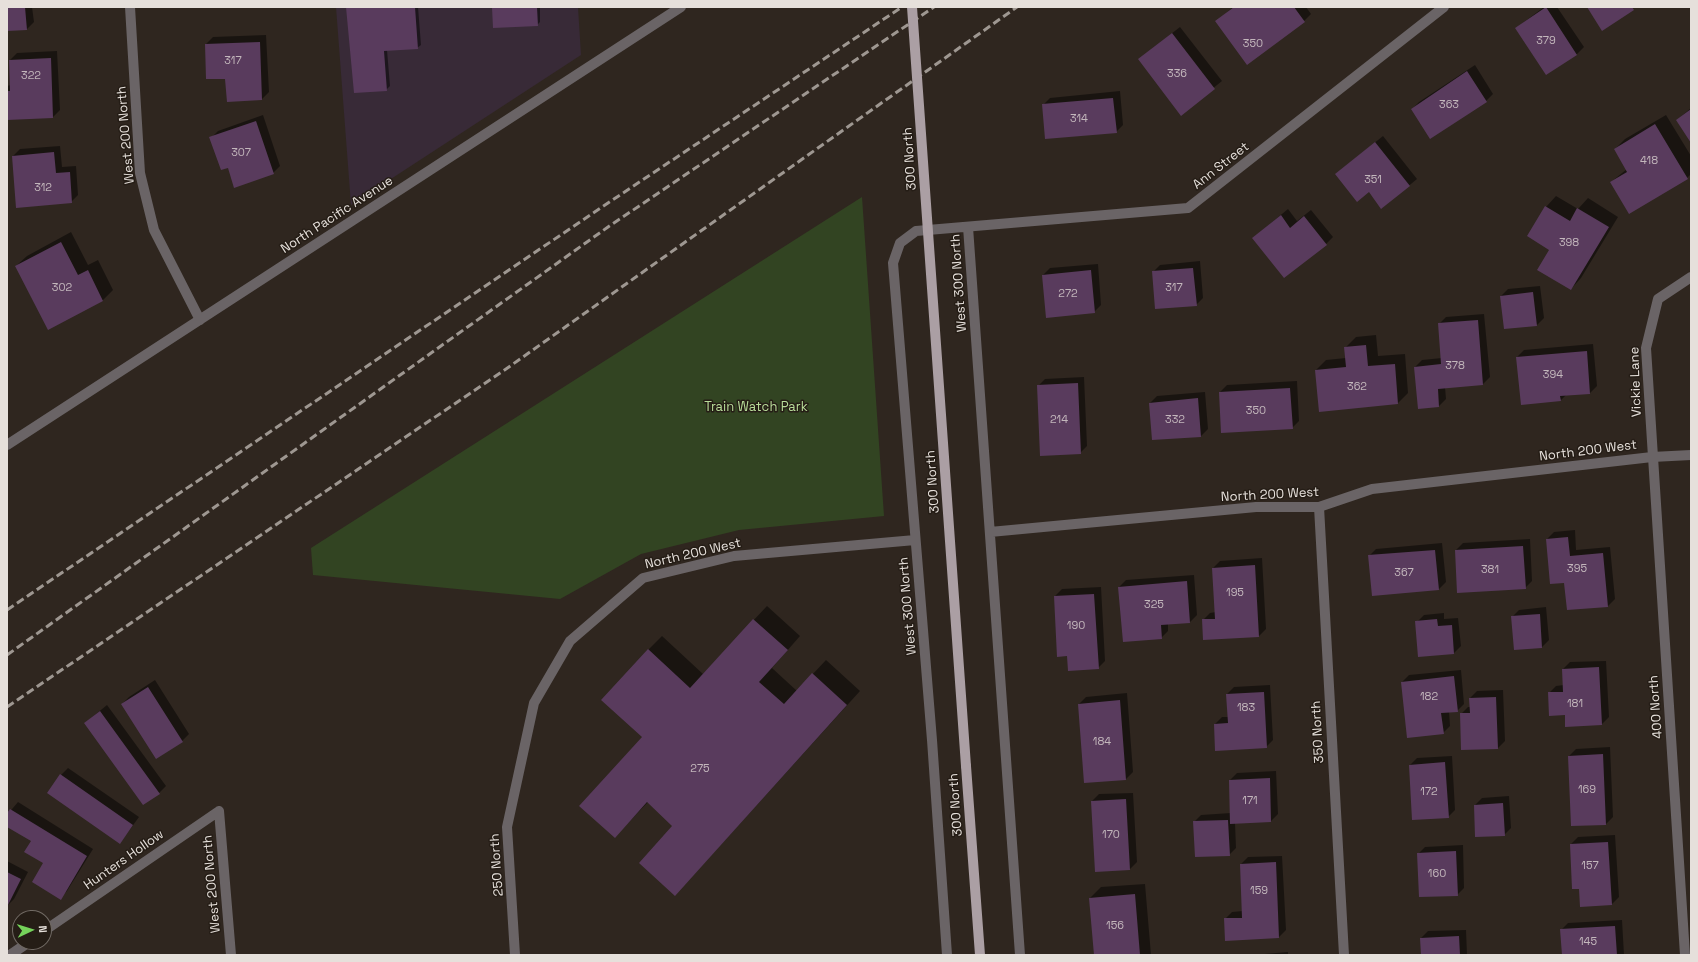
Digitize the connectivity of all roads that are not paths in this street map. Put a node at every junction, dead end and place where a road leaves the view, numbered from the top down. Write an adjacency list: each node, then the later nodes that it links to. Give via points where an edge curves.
1 (130, 7): 8 (street, West 200 North, via 140,173 154,230)
2 (681, 7): 5 (street, North Pacific Avenue)
3 (912, 7): 21 (main road, 300 North, bridge)
4 (1444, 7): 6 (street, Ann Street, via 1188,208)
5 (670, 10): 8 (street, North Pacific Avenue)
6 (968, 227): 13 (street, West 300 North); 14 (street, West 300 North, via 916,231 900,243 894,263)
7 (1691, 277): 11 (street, Vickie Lane, via 1658,300 1646,348)
8 (200, 320): 9 (street, North Pacific Avenue)
9 (7, 445)
10 (1691, 455): 11 (street, North 200 West)
11 (1652, 457): 12 (street, North 200 West, via 1372,489); 24 (street, 400 North)
12 (1319, 508): 13 (street, North 200 West, via 1256,507); 23 (street, 350 North)
13 (990, 532): 22 (street, West 300 North)
14 (915, 540): 15 (street, North 200 West, via 734,556 643,578 570,642); 20 (street, West 300 North)
15 (534, 703): 19 (street, 250 North, via 507,827)
16 (219, 810): 17 (street, Hunters Hollow); 18 (street, West 200 North)
17 (52, 926)
18 (231, 955)
19 (516, 955)
20 (947, 955)
21 (980, 955)
22 (1020, 955)
23 (1344, 955)
24 (1685, 955)

